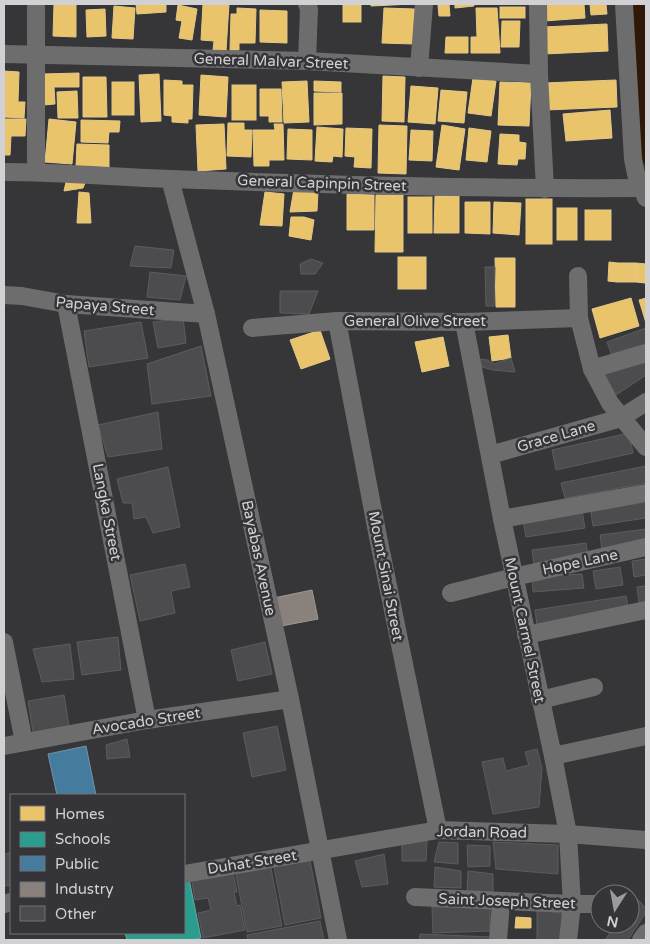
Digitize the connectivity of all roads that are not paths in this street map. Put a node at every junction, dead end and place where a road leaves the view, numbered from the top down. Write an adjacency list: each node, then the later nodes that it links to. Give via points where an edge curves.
1 (36, 4): 7 (street)
2 (307, 4): 8 (street)
3 (424, 4): 9 (street)
4 (538, 4): 10 (street)
5 (624, 4): 15 (street, via 633,159)
6 (4, 54): 7 (street, General Malvar Street)
7 (37, 54): 8 (street, General Malvar Street); 12 (street)
8 (307, 61): 9 (street, General Malvar Street)
9 (419, 68): 10 (street, General Malvar Street)
10 (539, 74): 14 (street)
11 (4, 172): 12 (street, General Capinpin Street)
12 (36, 172): 13 (street, General Capinpin Street)
13 (170, 179): 14 (street, General Capinpin Street); 19 (street, Bayabas Avenue)
14 (545, 189): 15 (street, General Capinpin Street)
15 (643, 193)
16 (578, 276): 20 (street)
17 (4, 295): 18 (street, Papaya Street)
18 (66, 304): 19 (street, Papaya Street); 41 (street, Langka Street)
19 (206, 314): 39 (street, Bayabas Avenue)
20 (578, 318): 22 (street, General Olive Street); 25 (street)
21 (337, 321): 22 (street, General Olive Street); 23 (street, General Olive Street); 46 (street, Mount Sinai Street)
22 (464, 322): 29 (street, Mount Carmel Street)
23 (252, 328)
24 (646, 353): 25 (street)
25 (592, 369): 27 (street)
26 (646, 402): 27 (street, Grace Lane)
27 (621, 418): 28 (street); 29 (street, Grace Lane)
28 (646, 447)
29 (490, 455): 31 (street, Mount Carmel Street)
30 (646, 493): 31 (street)
31 (502, 519): 33 (street, Mount Carmel Street)
32 (646, 548): 33 (street, Hope Lane)
33 (514, 576): 34 (street, Hope Lane); 36 (street, Mount Carmel Street)
34 (451, 593)
35 (646, 610): 36 (street)
36 (526, 635): 40 (street, Mount Carmel Street)
37 (4, 642): 43 (street)
38 (594, 687): 40 (street)
39 (290, 699): 41 (street, Avocado Street); 49 (street, Bayabas Avenue)
40 (540, 700): 45 (street, Mount Carmel Street)
41 (147, 720): 43 (street, Avocado Street)
42 (646, 736): 45 (street)
43 (24, 742): 44 (street, Avocado Street)
44 (4, 746)
45 (553, 756): 47 (street, Mount Carmel Street)
46 (438, 830): 47 (street, Jordan Road); 49 (street, Jordan Road)
47 (568, 834): 48 (street, Jordan Road); 53 (street, Mount Carmel Street)
48 (646, 840)
49 (320, 851): 50 (street, Duhat Street); 56 (street, Bayabas Avenue)
50 (185, 874)
51 (415, 897): 52 (street, Saint Joseph Street)
52 (501, 902): 53 (street, Saint Joseph Street); 57 (street)
53 (572, 904): 54 (street, Saint Joseph Street); 58 (street, Mount Carmel Street)
54 (590, 904)
55 (646, 933): 59 (street)
56 (338, 940)
57 (498, 940)
58 (568, 940)
59 (641, 940)

